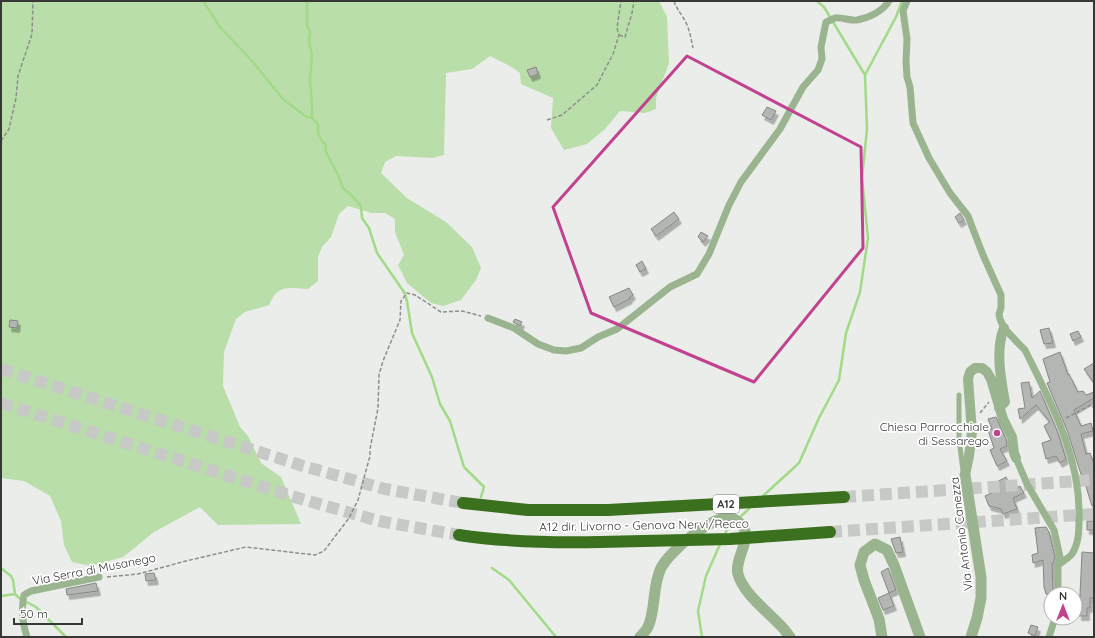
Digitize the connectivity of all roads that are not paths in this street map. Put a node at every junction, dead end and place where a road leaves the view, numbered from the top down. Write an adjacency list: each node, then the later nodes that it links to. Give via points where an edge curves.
1 (889, 1): 3 (street, via 878,12 866,17 857,20 836,18 826,22 820,47 822,59 818,70 803,87 780,128 741,182 709,254 697,274 670,287 617,329 581,348 554,350 538,344 514,328)
2 (907, 1): 4 (street, via 903,11 913,123 929,158 972,224 1001,296 999,314)
3 (488, 318)
4 (1004, 328): 6 (street, via 1000,346 1000,369 1005,402); 13 (street, via 1025,350 1060,422 1076,475 1079,535 1072,555)
5 (959, 395): 8 (lane, via 959,439)
6 (999, 408): 7 (street, Via Antonio Canezza, via 1012,437); 8 (street, Via Antonio Canezza, via 990,375 982,368 975,368 970,372 968,379 972,442)
7 (1016, 458): 13 (street, via 1054,530 1060,557)
8 (965, 476): 22 (street, Via Antonio Canezza, via 981,578 981,598)
9 (844, 497): 10 (highway, A12, via 608,510 528,510)
10 (463, 503)
11 (830, 532): 12 (highway, A12 dir. Livorno - Genova Nervi/Recco, bridge, via 730,538 546,543)
12 (459, 535)
13 (1058, 565): 15 (street)
14 (99, 577): 17 (street, Via Serra di Musanego, via 31,591 24,595 22,623)
15 (1058, 586)
16 (1052, 626): 23 (street)
17 (27, 637)
18 (640, 637): 19 (street, via 648,627 661,568 686,540 698,531 721,519 730,518 744,528 746,538 740,555 738,574 761,608)
19 (790, 637)
20 (882, 637): 21 (street, via 879,619 860,565 864,552 875,544 887,550)
21 (920, 637)
22 (970, 637)
23 (1049, 637)

